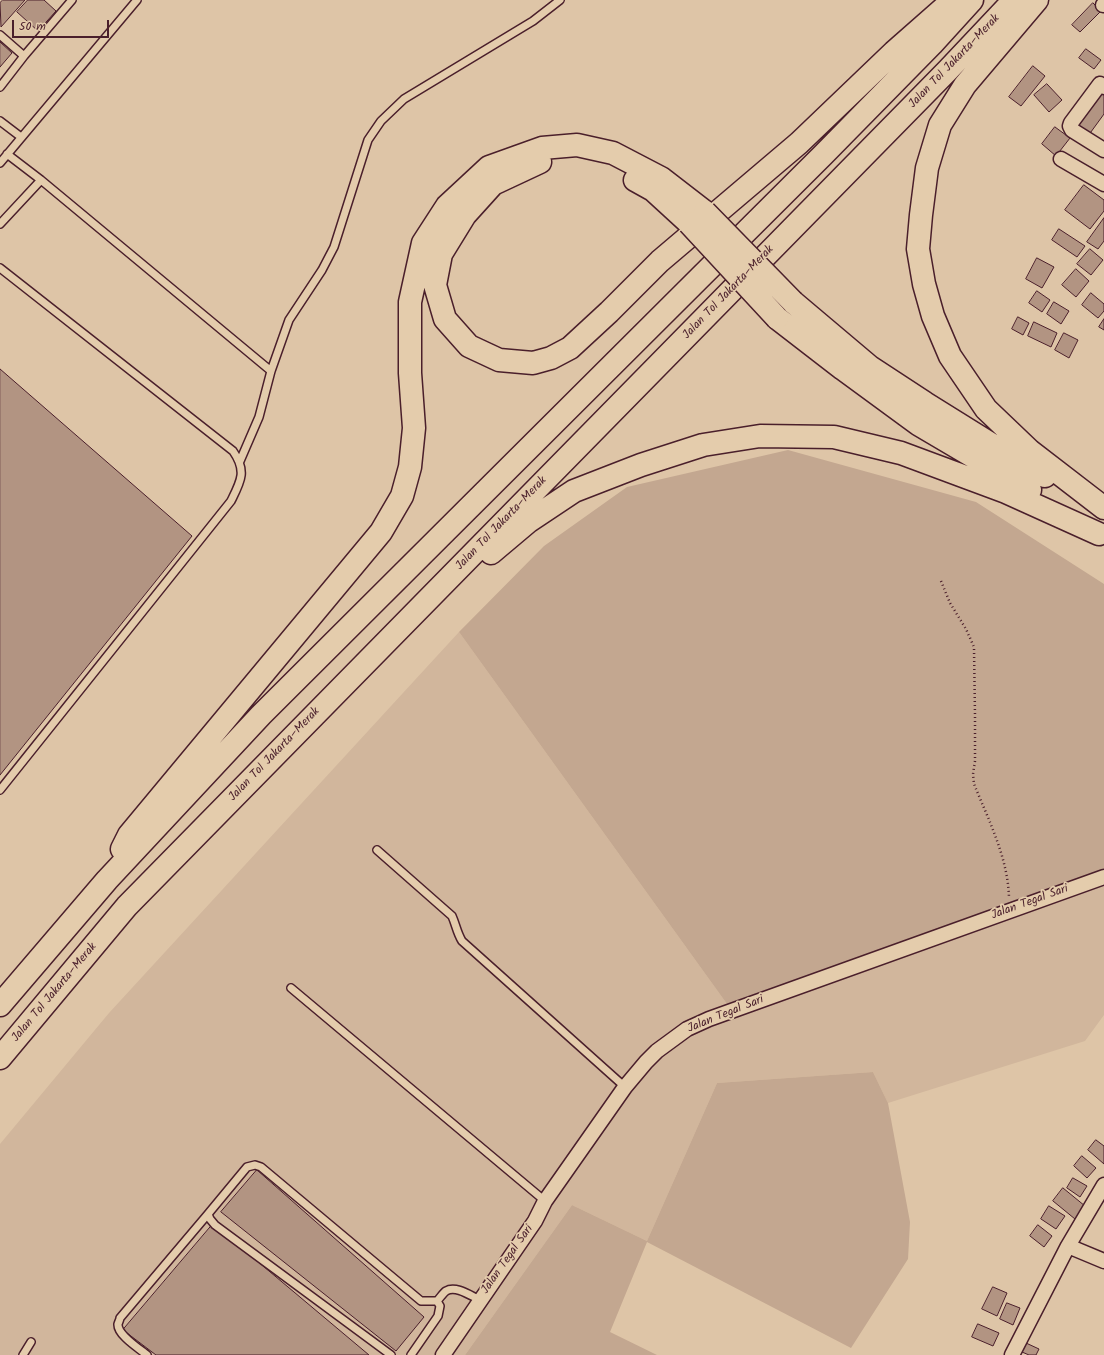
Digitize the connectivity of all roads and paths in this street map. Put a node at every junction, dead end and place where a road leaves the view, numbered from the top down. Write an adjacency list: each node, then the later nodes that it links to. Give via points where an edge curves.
1 (137, 0): 13 (lane)
2 (560, 0): 23 (lane, via 533,21 404,99 381,121 368,140 334,247 289,320)
3 (953, 0): 20 (highway, via 894,52 799,143 660,261 570,348 551,358 533,363 499,360 469,346 445,319 436,285 441,254 464,215 493,184 541,161 575,159 606,165 653,190)
4 (972, 0): 31 (highway, via 835,143 261,715)
5 (1014, 0): 32 (highway, Jalan Tol Jakarta–Merak)
6 (1036, 0): 25 (highway, via 965,84 940,125 927,168 918,249 933,316 950,356 986,409 1030,451)
7 (70, 1): 9 (lane)
8 (0, 35): 9 (lane)
9 (24, 56): 10 (lane)
10 (0, 87)
11 (1104, 87): 14 (street, via 1100,84 1070,126 1072,130)
12 (0, 121): 13 (lane)
13 (21, 137): 15 (lane)
14 (1104, 150)
15 (7, 154): 17 (lane); 18 (lane)
16 (1061, 159): 19 (street)
17 (0, 162)
18 (41, 180): 21 (lane); 23 (lane)
19 (1104, 184)
20 (697, 218): 25 (highway, bridge, via 870,367 1023,464); 26 (highway, bridge, via 777,318 918,424); 31 (highway, via 661,178 613,153 577,145 542,148 489,167 447,206 423,243 410,302 410,373 414,428 410,467 402,496 381,532 129,835)
21 (0, 224)
22 (0, 268): 24 (lane, via 234,451)
23 (271, 371): 24 (lane, via 259,417)
24 (240, 461): 28 (lane, via 240,483 231,501)
25 (1104, 508)
26 (1101, 536): 32 (highway, via 1006,492 901,453 834,437 760,436 703,445 641,465 574,491 523,526 482,561)
27 (941, 581): 33 (path, via 974,647 974,784 999,843 1009,882)
28 (0, 790)
29 (377, 850): 37 (lane, via 452,916 462,941)
30 (1104, 877): 33 (street, Jalan Tegal Sari)
31 (107, 880): 35 (highway)
32 (127, 906): 36 (highway, Jalan Tol Jakarta–Merak)
33 (1009, 911): 37 (street, Jalan Tegal Sari, via 687,1029 646,1062)
34 (291, 988): 39 (lane)
35 (0, 1005)
36 (0, 1058)
37 (625, 1087): 39 (street, Jalan Tegal Sari)
38 (1104, 1185): 41 (street)
39 (546, 1201): 43 (street, Jalan Tegal Sari)
40 (208, 1214): 44 (lane, via 247,1167 261,1167 421,1301); 47 (lane, via 120,1318 118,1324 123,1336); 48 (lane, via 215,1225)
41 (1068, 1246): 42 (street); 51 (street)
42 (1104, 1261)
43 (480, 1300): 44 (lane, via 460,1290 453,1290 446,1291); 50 (street, Jalan Tegal Sari)
44 (437, 1301): 49 (lane, via 440,1306 438,1316)
45 (31, 1342): 46 (lane)
46 (23, 1355)
47 (147, 1355)
48 (391, 1355)
49 (411, 1355)
50 (443, 1355)
51 (1012, 1355)

